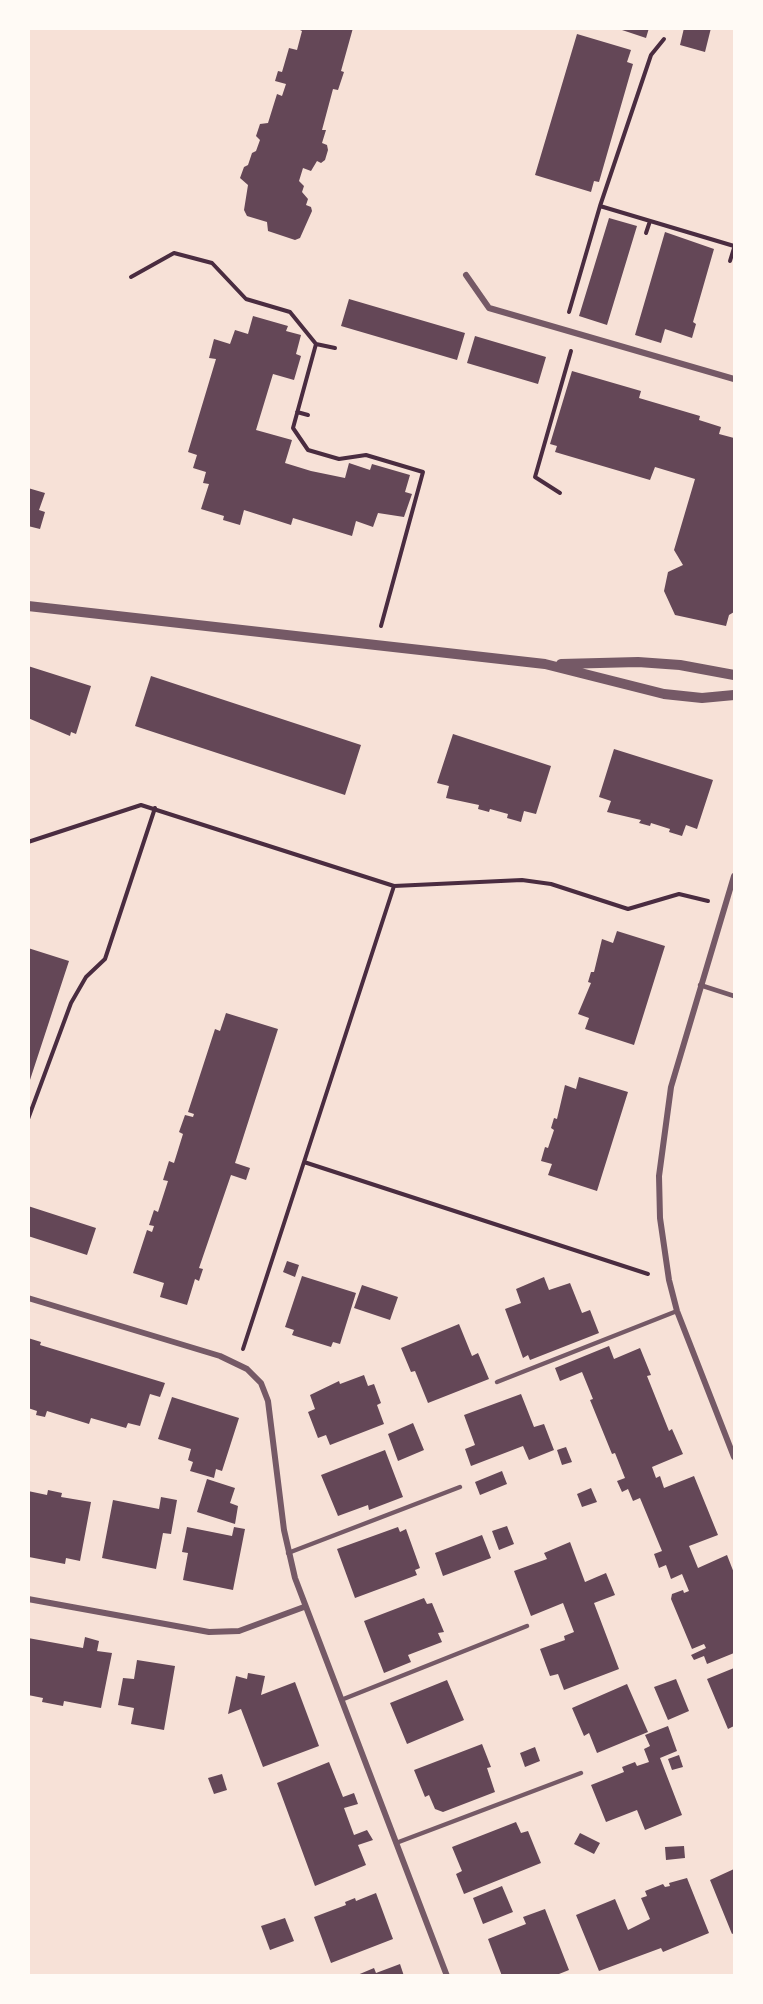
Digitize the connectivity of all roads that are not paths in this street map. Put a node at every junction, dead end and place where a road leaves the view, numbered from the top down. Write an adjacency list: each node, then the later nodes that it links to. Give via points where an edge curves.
1 (466, 275): 2 (street, via 489,308)
2 (735, 379)
3 (28, 606): 4 (street)
4 (545, 664): 5 (street, via 638,662); 6 (street, via 664,694 702,698)
5 (735, 675)
6 (735, 695)
7 (735, 876): 8 (street)
8 (700, 985): 9 (lane); 11 (street, via 671,1087 659,1176 660,1218)
9 (735, 996)
10 (28, 1298): 15 (street, via 220,1356 254,1374 268,1401)
11 (677, 1311): 12 (lane); 13 (street)
12 (497, 1382)
13 (735, 1457)
14 (460, 1487): 15 (lane)
15 (288, 1553): 17 (street)
16 (28, 1599): 17 (street, via 209,1632 239,1630)
17 (304, 1607): 19 (street)
18 (527, 1626): 19 (lane)
19 (341, 1701): 21 (street)
20 (581, 1773): 21 (lane)
21 (396, 1844): 22 (street)
22 (447, 1976)

